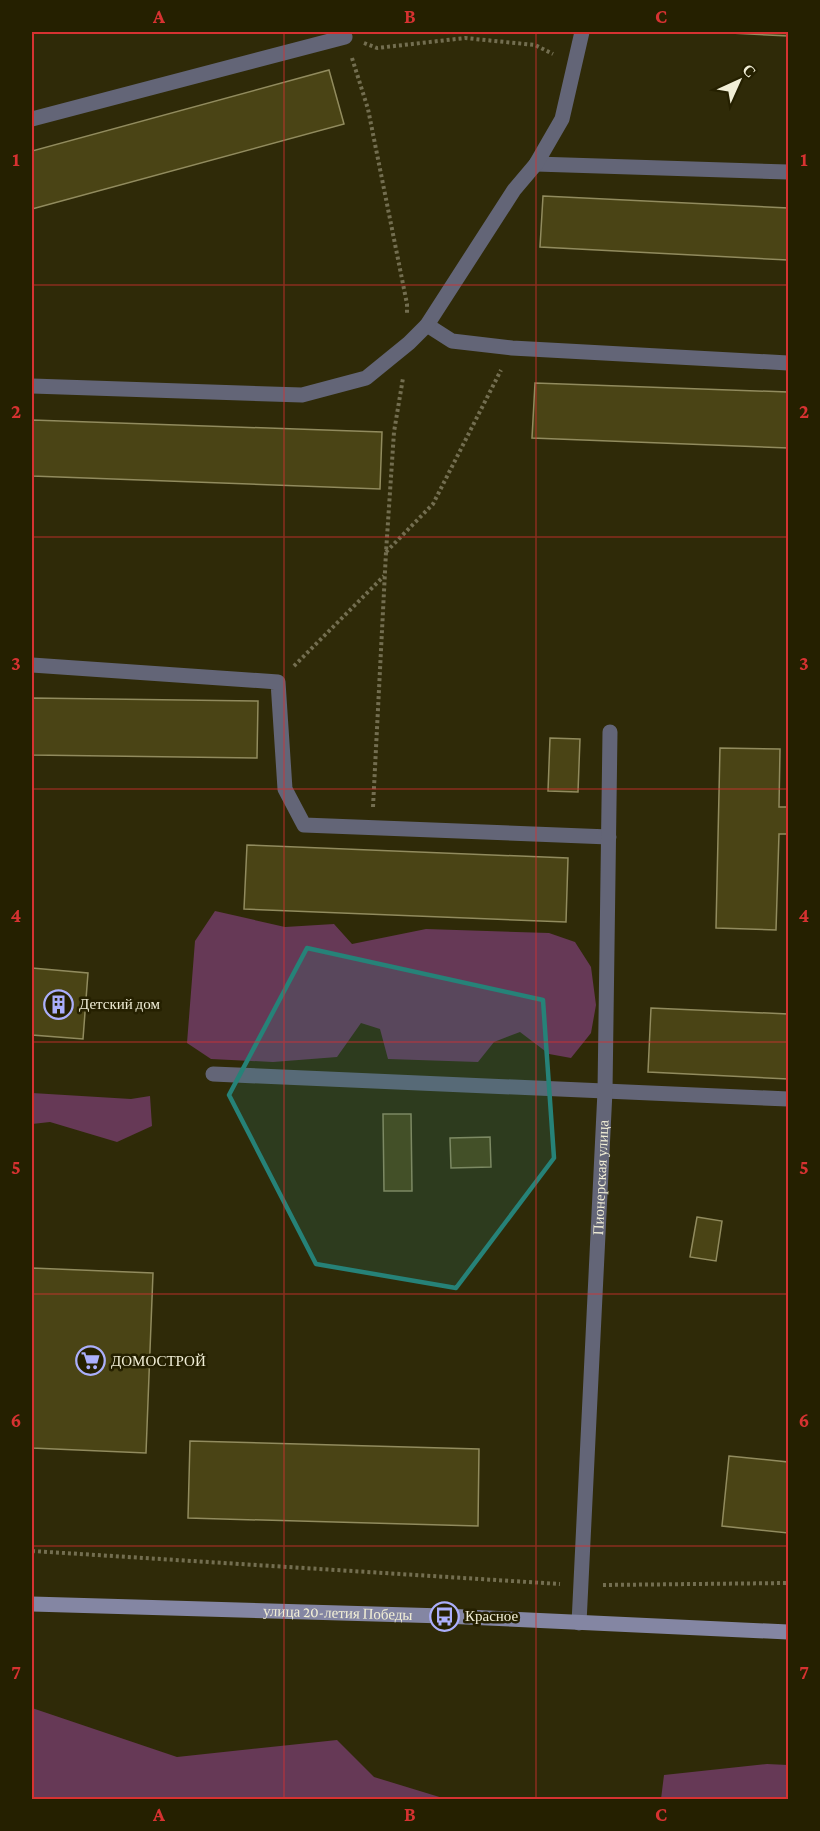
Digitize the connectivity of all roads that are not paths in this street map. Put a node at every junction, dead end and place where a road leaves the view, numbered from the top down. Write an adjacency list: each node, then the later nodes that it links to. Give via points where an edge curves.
1 (582, 32): 4 (street, via 562,118)
2 (345, 37): 3 (street)
3 (32, 119)
4 (536, 164): 5 (street); 6 (street, via 514,190)
5 (789, 171)
6 (427, 325): 7 (street, via 452,341 512,348); 8 (street, via 366,378 302,395)
7 (789, 363)
8 (32, 386)
9 (32, 665): 11 (street, via 278,682 285,789 304,825)
10 (610, 732): 11 (street, Пионерская улица)
11 (609, 837): 13 (street, Пионерская улица)
12 (213, 1074): 13 (street)
13 (605, 1091): 14 (street); 16 (street, Пионерская улица)
14 (789, 1099)
15 (32, 1604): 16 (main road, улица 20-летия Победы)
16 (579, 1623): 17 (main road, улица 20-летия Победы)
17 (789, 1632)

